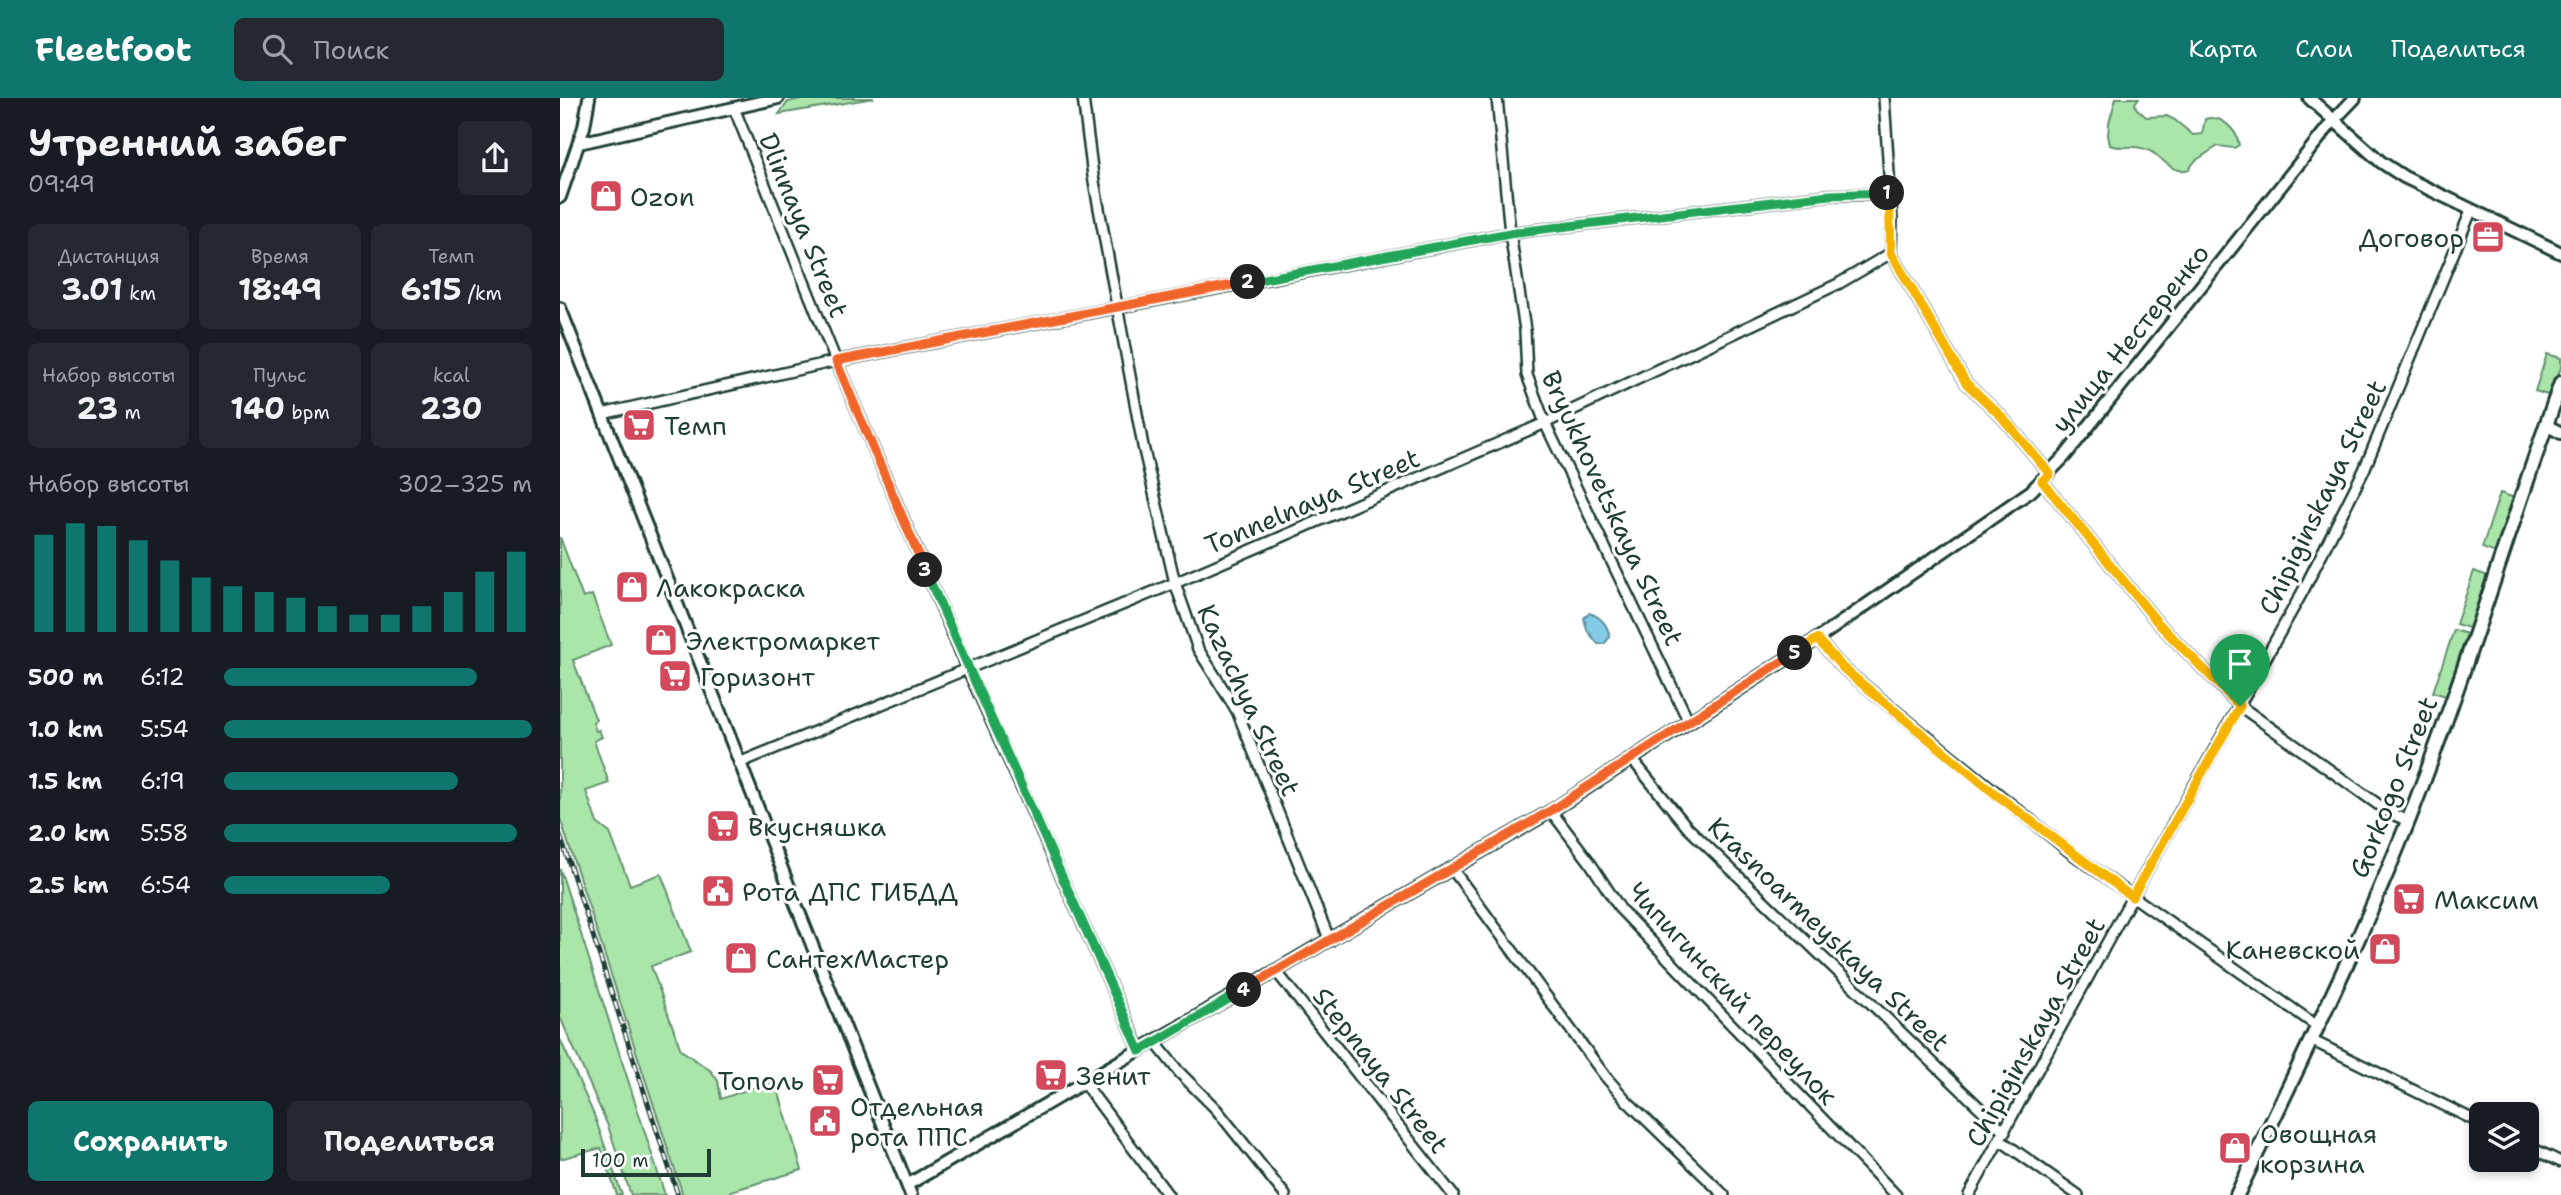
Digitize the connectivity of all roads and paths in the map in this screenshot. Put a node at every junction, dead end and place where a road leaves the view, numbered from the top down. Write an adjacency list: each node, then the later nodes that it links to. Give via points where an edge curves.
1 (589, 98): 10 (street)
2 (778, 98): 8 (street)
3 (1083, 98): 17 (street, Kazachya Street)
4 (1497, 98): 14 (street, Bryukhovetskaya Street)
5 (1884, 98): 11 (street)
6 (2309, 98): 9 (street)
7 (2355, 98): 9 (street, улица Нестеренко)
8 (734, 108): 10 (street); 19 (street, Dlinnaya Street)
9 (2333, 121): 13 (street, via 2404,177); 25 (street, улица Нестеренко)
10 (579, 143): 12 (street)
11 (1889, 194): 14 (street, via 1830,195); 15 (street)
12 (560, 197)
13 (2471, 211): 16 (street); 29 (street, Chipiginskaya Street, via 2364,470)
14 (1510, 233): 17 (street); 22 (street, Bryukhovetskaya Street, via 1527,375)
15 (1891, 253): 22 (street, Tonnelnaya Street, via 1838,284); 25 (street, via 1966,383 2001,416)
16 (2561, 253)
17 (1117, 307): 19 (street); 26 (street, Kazachya Street)
18 (560, 308): 21 (street)
19 (836, 361): 21 (street); 28 (street, Dlinnaya Street)
20 (2561, 383): 23 (main road, Gorkogo Street)
21 (602, 414): 32 (street)
22 (1545, 423): 26 (street, Tonnelnaya Street); 30 (street, Bryukhovetskaya Street)
23 (2546, 425): 24 (street); 34 (main road, Gorkogo Street)
24 (2561, 433)
25 (2046, 477): 27 (street, улица Нестеренко); 29 (street, via 2158,623)
26 (1175, 583): 28 (street, Tonnelnaya Street); 37 (street, Kazachya Street, via 1198,649 1237,711)
27 (1817, 639): 30 (street, улица Нестеренко); 36 (street, via 1844,669 1994,793)
28 (968, 670): 32 (street, Tonnelnaya Street); 42 (street, Dlinnaya Street)
29 (2240, 706): 34 (street, via 2390,813); 36 (street, Chipiginskaya Street)
30 (1689, 722): 31 (street, улица Нестеренко)
31 (1632, 760): 33 (street, улица Нестеренко); 45 (street, Krasnoarmeyskaya Street, via 1687,827)
32 (739, 763): 48 (street)
33 (1550, 811): 35 (street, улица Нестеренко); 53 (street, Чипигинский переулок, via 1621,910)
34 (2408, 821): 39 (main road, Gorkogo Street)
35 (1453, 870): 37 (street, улица Нестеренко); 52 (street, via 1611,1083)
36 (2132, 897): 39 (street); 45 (street, Chipiginskaya Street)
37 (1330, 941): 38 (street, улица Нестеренко)
38 (1276, 971): 41 (street, улица Нестеренко); 51 (street, Stepnaya Street)
39 (2317, 1026): 40 (main road, Gorkogo Street)
40 (2311, 1040): 44 (street); 56 (main road, Gorkogo Street)
41 (1155, 1042): 42 (street, улица Нестеренко); 50 (street)
42 (1140, 1051): 43 (street, улица Нестеренко)
43 (1084, 1083): 48 (street, улица Нестеренко); 49 (street)
44 (2469, 1118)
45 (2003, 1136): 54 (street, Chipiginskaya Street); 55 (street, Krasnoarmeyskaya Street)
46 (2539, 1152): 47 (street)
47 (2561, 1162)
48 (909, 1190)
49 (1168, 1195)
50 (1285, 1195)
51 (1453, 1195)
52 (1724, 1195)
53 (1896, 1195)
54 (1969, 1195)
55 (2078, 1195)
56 (2237, 1195)

